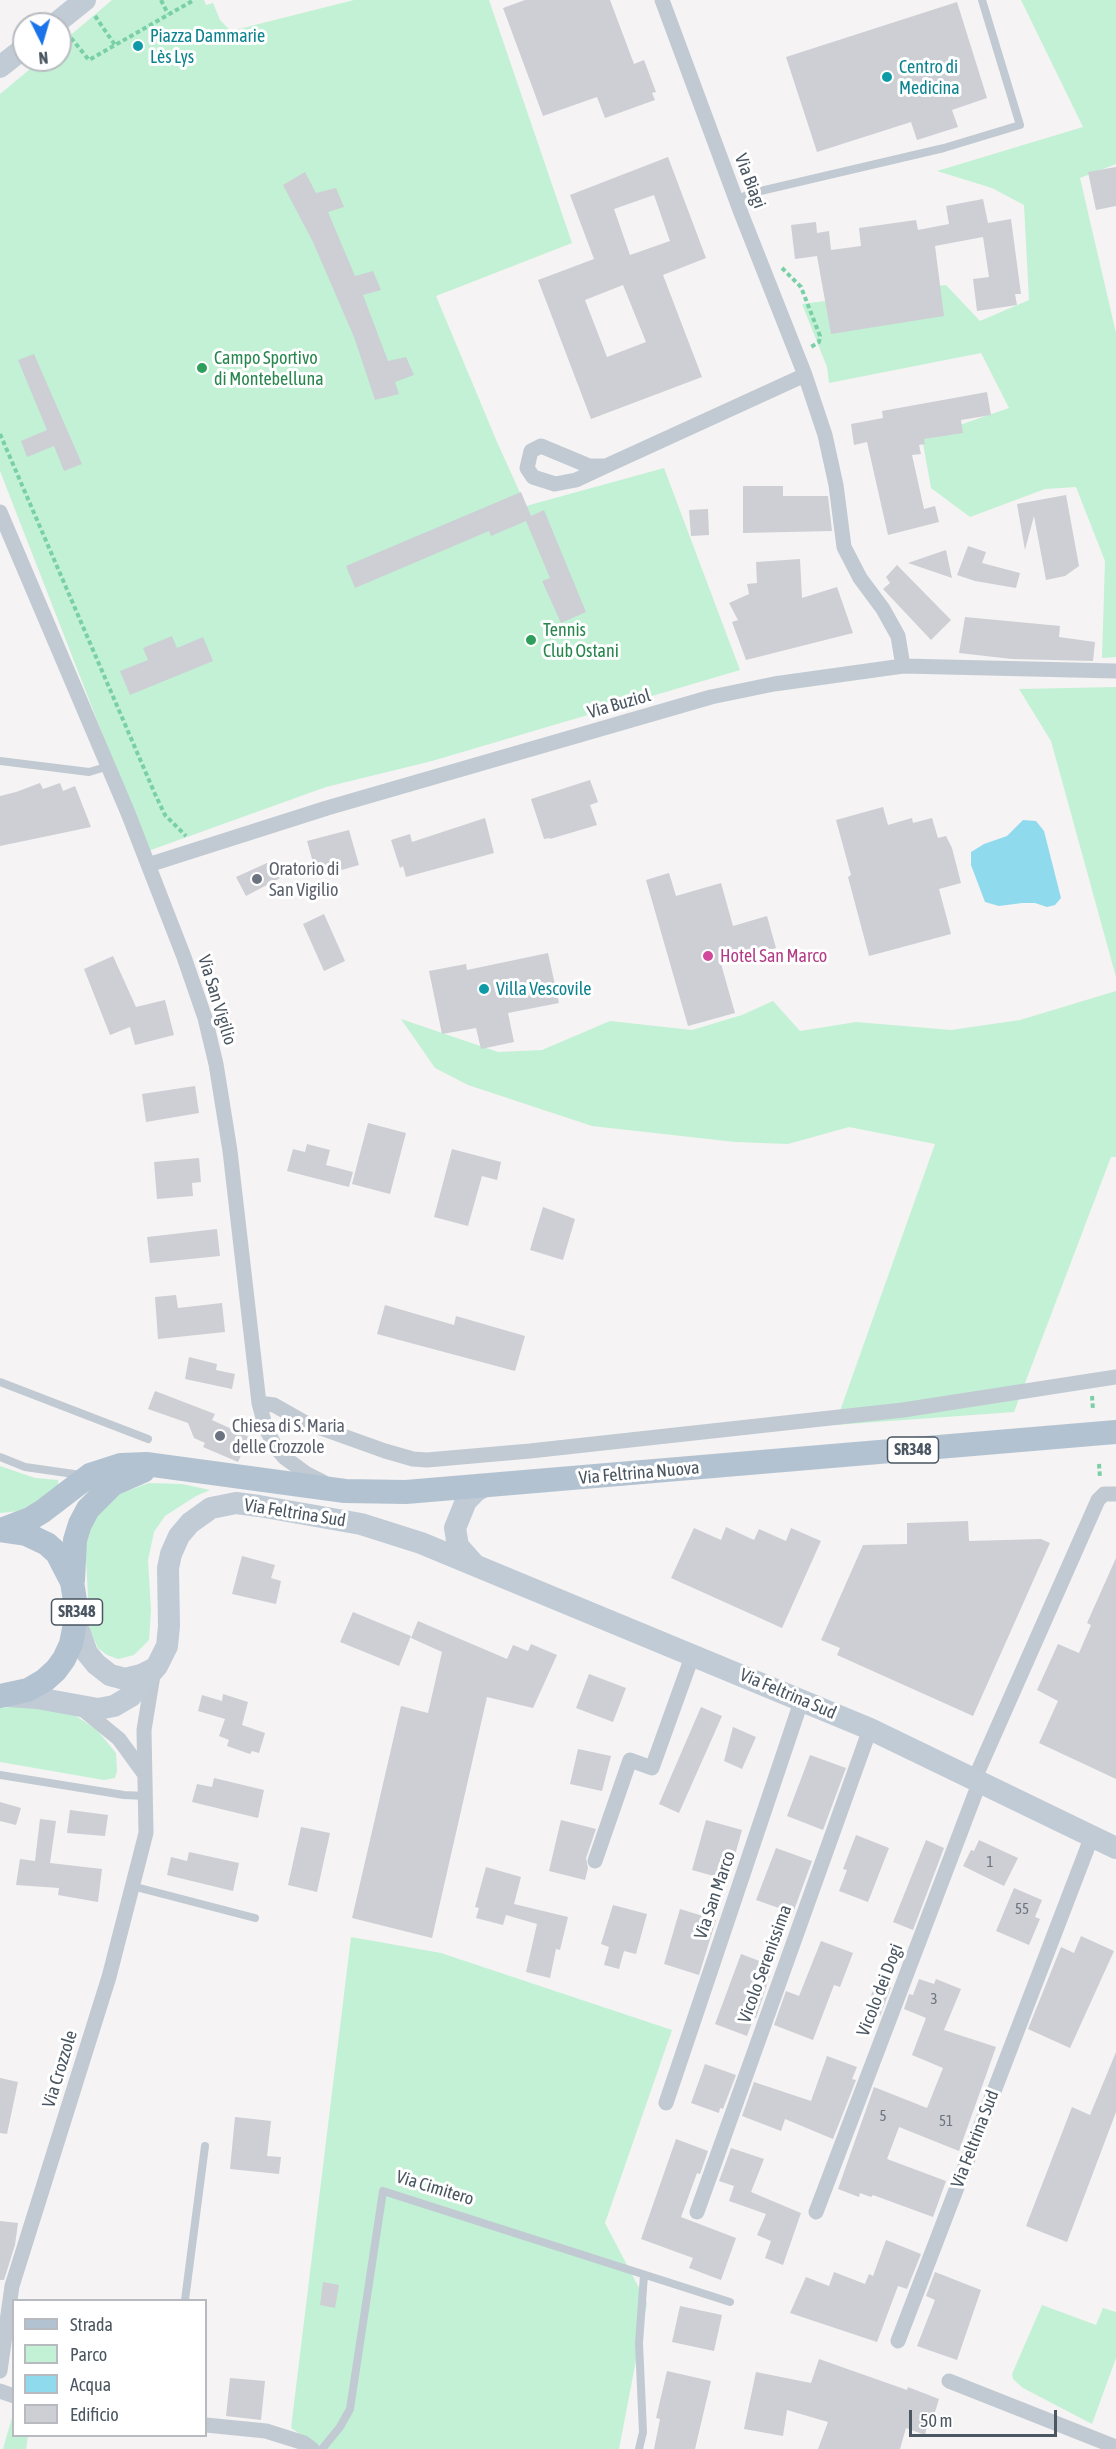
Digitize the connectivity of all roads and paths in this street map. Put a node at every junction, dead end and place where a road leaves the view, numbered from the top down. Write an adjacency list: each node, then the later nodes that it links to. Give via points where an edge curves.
1 (161, 0): 6 (path)
2 (194, 0): 6 (path)
3 (662, 0): 10 (street, Via Biagi)
4 (982, 0): 10 (lane, via 1020,125)
5 (89, 7): 7 (main road); 9 (path)
6 (168, 14): 9 (path)
7 (72, 20)
8 (72, 41): 9 (path, via 89,60)
9 (115, 45)
10 (736, 200): 12 (street, Via Biagi)
11 (779, 264): 12 (path, via 801,287 820,336 816,345)
12 (797, 354): 13 (street, Via Biagi)
13 (805, 375): 15 (street); 17 (street, Via Biagi, via 825,435 844,547 898,636)
14 (0, 434): 21 (path, via 155,794 165,815 188,838)
15 (606, 466)
16 (0, 512): 20 (street, Via San Vigilio)
17 (903, 666): 18 (street, Via Buziol); 21 (street, Via Buziol, via 711,697)
18 (1116, 671)
19 (0, 761): 20 (lane, via 89,772)
20 (109, 766): 22 (street, Via San Vigilio)
21 (192, 851): 22 (street, Via Buziol)
22 (148, 865): 25 (street, Via San Vigilio, via 191,976 214,1054 230,1151)
23 (1116, 1377): 25 (street, via 903,1410 427,1460 385,1451 304,1422 274,1405)
24 (0, 1382): 27 (lane)
25 (259, 1403): 32 (street, Via San Vigilio, via 266,1429 285,1458 307,1474)
26 (1116, 1432): 31 (main road, Via Feltrina Nuova / SR348)
27 (148, 1439)
28 (0, 1457): 30 (lane, via 25,1467 75,1473)
29 (163, 1467): 30 (main road, Via Feltrina Nuova / SR348, via 121,1465); 32 (main road, Via Feltrina Nuova / SR348); 36 (main road, Via Feltrina Nuova / SR348, via 117,1482 92,1505 75,1540)
30 (84, 1479): 34 (main road, Via Feltrina Nuova / SR348, via 30,1519)
31 (484, 1486): 32 (main road, Via Feltrina Nuova / SR348, via 405,1492); 35 (main road, Via Feltrina Sud, via 466,1501 455,1532 458,1546)
32 (345, 1491)
33 (1116, 1494): 46 (street, Vicolo dei Dogi, via 1104,1494 1098,1500)
34 (0, 1530): 36 (main road, SR348, via 26,1534 51,1548)
35 (478, 1567): 38 (main road, Via Feltrina Sud); 39 (main road, Via Feltrina Sud, via 411,1539 361,1524 236,1503 220,1506 203,1512 190,1523 171,1554 169,1638)
36 (74, 1588): 37 (main road, SR348)
37 (76, 1622): 39 (main road, via 87,1653 110,1675 131,1678); 40 (main road, SR348, via 68,1653 50,1676 28,1690)
38 (693, 1654): 41 (main road, Via Feltrina Sud); 49 (street, via 652,1768 630,1760)
39 (156, 1667): 42 (main road, Via Feltrina Sud, via 120,1703 98,1709); 45 (street, Via Crozzole, via 144,1722)
40 (1, 1696): 42 (main road, Via Feltrina Sud, via 37,1698)
41 (802, 1700): 43 (main road, Via Feltrina Sud); 52 (street, Via San Marco)
42 (79, 1707): 45 (street, Via Crozzole, via 120,1739)
43 (870, 1729): 46 (main road, Via Feltrina Sud); 54 (street, Vicolo Serenissima)
44 (0, 1775): 47 (lane)
45 (145, 1778): 47 (street, Via Crozzole)
46 (977, 1779): 48 (main road, Via Feltrina Sud); 55 (street, Vicolo dei Dogi)
47 (146, 1796): 50 (street, Via Crozzole, via 146,1833)
48 (1107, 1843): 59 (street, Via Feltrina Sud)
49 (595, 1861)
50 (132, 1886): 51 (lane); 60 (street, Via Crozzole, via 109,1977 12,2286)
51 (255, 1918)
52 (666, 2103)
53 (205, 2146): 57 (lane)
54 (697, 2212)
55 (816, 2212)
56 (644, 2275): 58 (lane, Via Cimitero); 65 (lane, Via Cimitero, via 383,2191 350,2409); 66 (lane, via 639,2343 643,2432)
57 (185, 2299)
58 (730, 2302)
59 (898, 2341)
60 (0, 2371)
61 (949, 2381): 63 (street)
62 (207, 2425): 64 (street, via 266,2431)
63 (1116, 2447)
64 (312, 2449)
65 (322, 2449)
66 (639, 2449)

